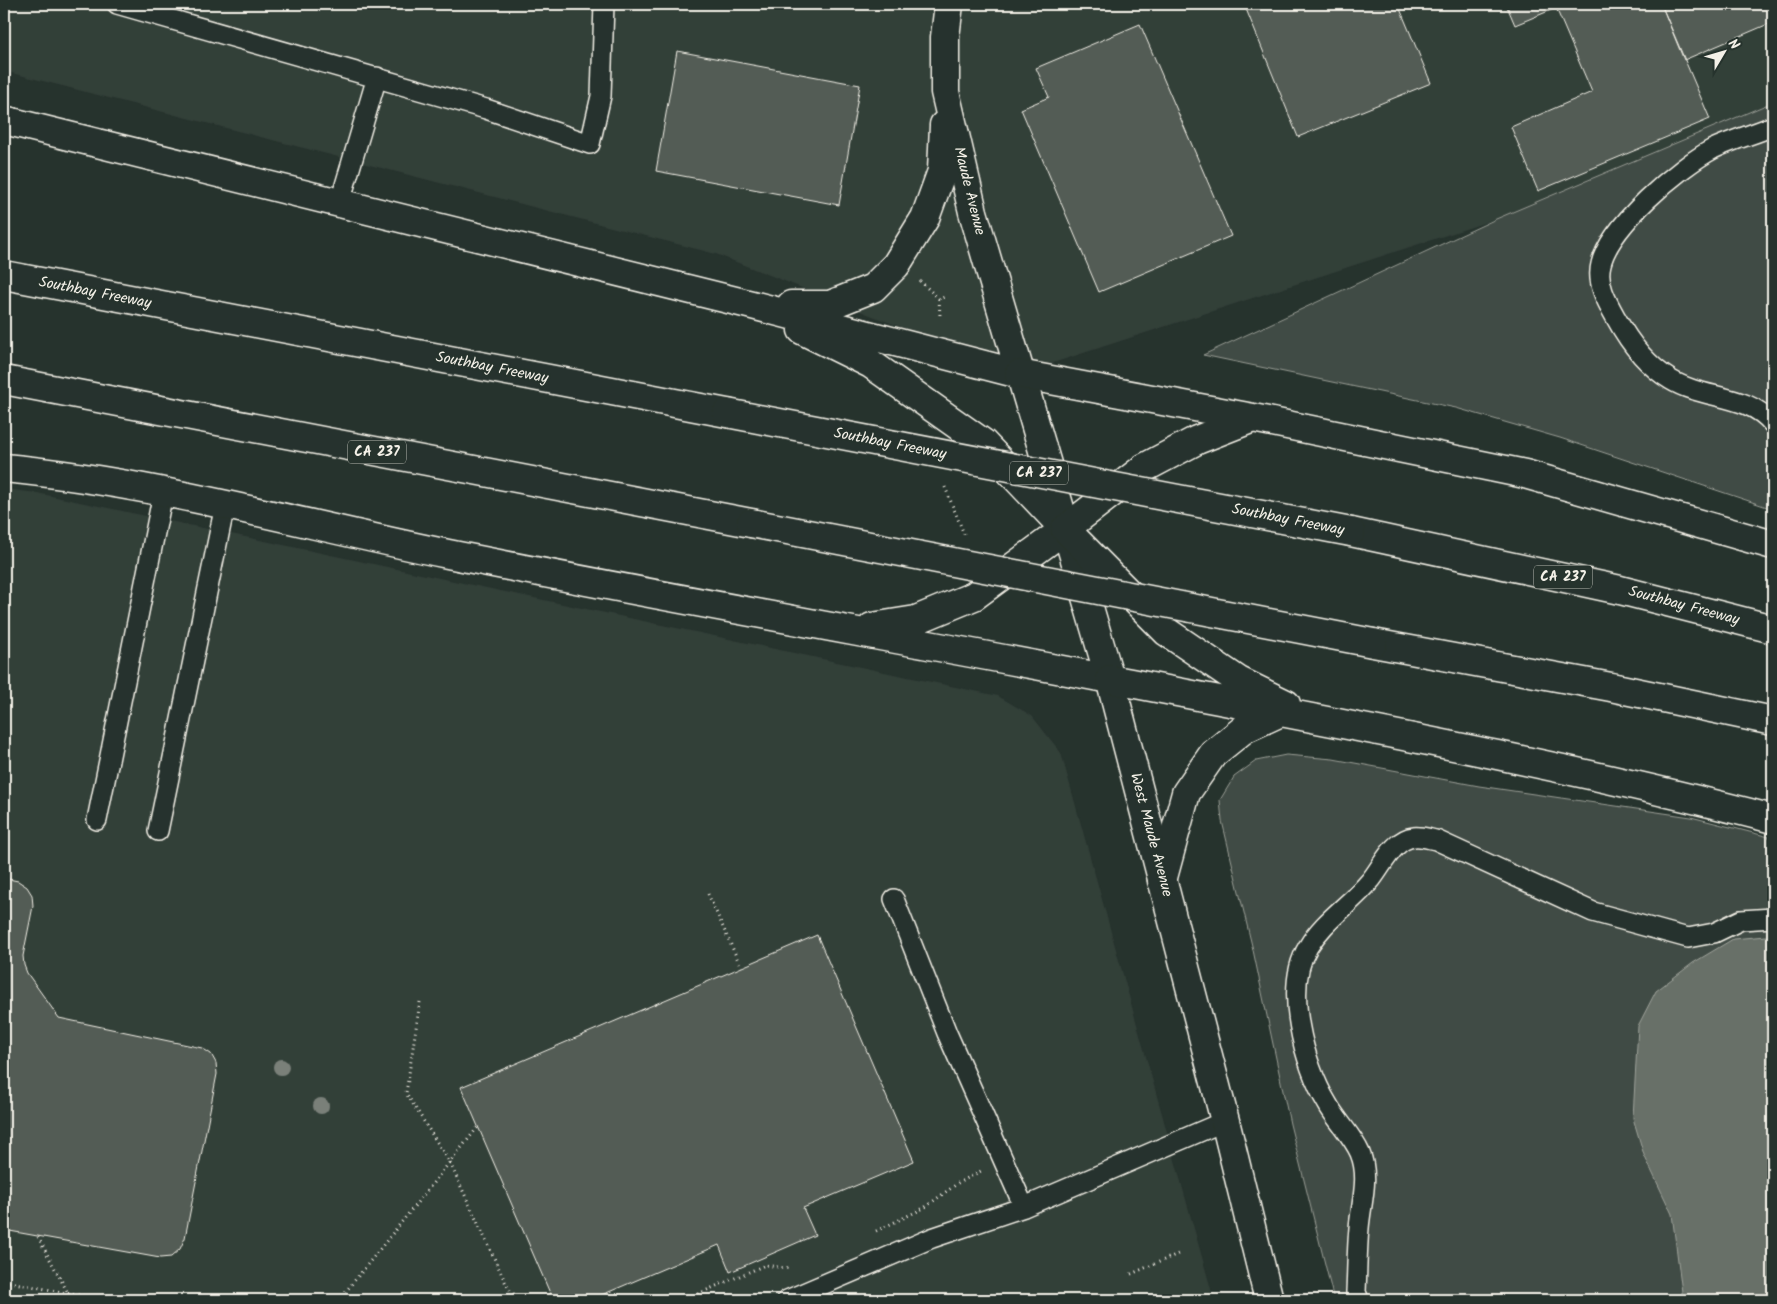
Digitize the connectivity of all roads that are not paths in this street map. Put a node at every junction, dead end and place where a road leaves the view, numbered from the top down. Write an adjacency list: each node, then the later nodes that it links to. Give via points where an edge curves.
1 (117, 4): 4 (lane)
2 (604, 4): 4 (lane, via 601,96 590,144 486,108)
3 (949, 4): 5 (main road, Maude Avenue)
4 (377, 77): 8 (lane)
5 (945, 92): 10 (main road, via 942,171 925,218 896,265 873,288 830,305); 11 (main road, Maude Avenue, via 973,212)
6 (4, 120): 8 (main road)
7 (1773, 126): 14 (lane, via 1714,149 1692,162 1630,216 1609,245 1600,265 1602,290 1626,336 1645,360 1671,380 1702,393 1753,406)
8 (340, 202): 10 (main road)
9 (4, 275): 20 (main road, Southbay Freeway / CA 237, bridge, via 1351,532 1620,590)
10 (752, 305): 11 (main road); 18 (main road, via 870,364 916,394 982,443)
11 (1019, 374): 13 (main road); 18 (main road, West Maude Avenue)
12 (4, 380): 25 (main road, CA 237, bridge, via 1612,687)
13 (1253, 418): 18 (main road, via 1197,440 1144,468); 19 (main road, via 1525,474)
14 (1773, 424)
15 (4, 468): 16 (main road)
16 (163, 493): 17 (main road); 27 (lane)
17 (225, 505): 21 (main road, via 447,554); 28 (lane)
18 (1065, 529): 21 (main road, via 974,596 916,620); 22 (main road, West Maude Avenue); 24 (main road, via 1167,632 1239,681)
19 (1773, 545)
20 (1773, 629)
21 (853, 630): 22 (main road)
22 (1110, 679): 23 (main road); 29 (main road, West Maude Avenue)
23 (1281, 712): 24 (main road); 29 (main road, via 1244,730 1213,754 1186,793)
24 (1320, 720): 26 (main road, via 1679,795)
25 (1773, 721)
26 (1773, 819)
27 (97, 820)
28 (158, 831)
29 (1162, 881): 32 (main road, West Maude Avenue)
30 (894, 899): 33 (lane, via 947,1033)
31 (1773, 918): 36 (lane, via 1741,920 1714,933 1688,938 1593,912 1436,840 1414,837 1398,844 1371,880 1326,922 1306,948 1296,995 1308,1065 1326,1102 1360,1153 1366,1177 1359,1228)
32 (1226, 1121): 33 (lane); 35 (main road, West Maude Avenue)
33 (1024, 1207): 34 (lane, via 932,1238)
34 (787, 1300)
35 (1269, 1300)
36 (1358, 1300)

